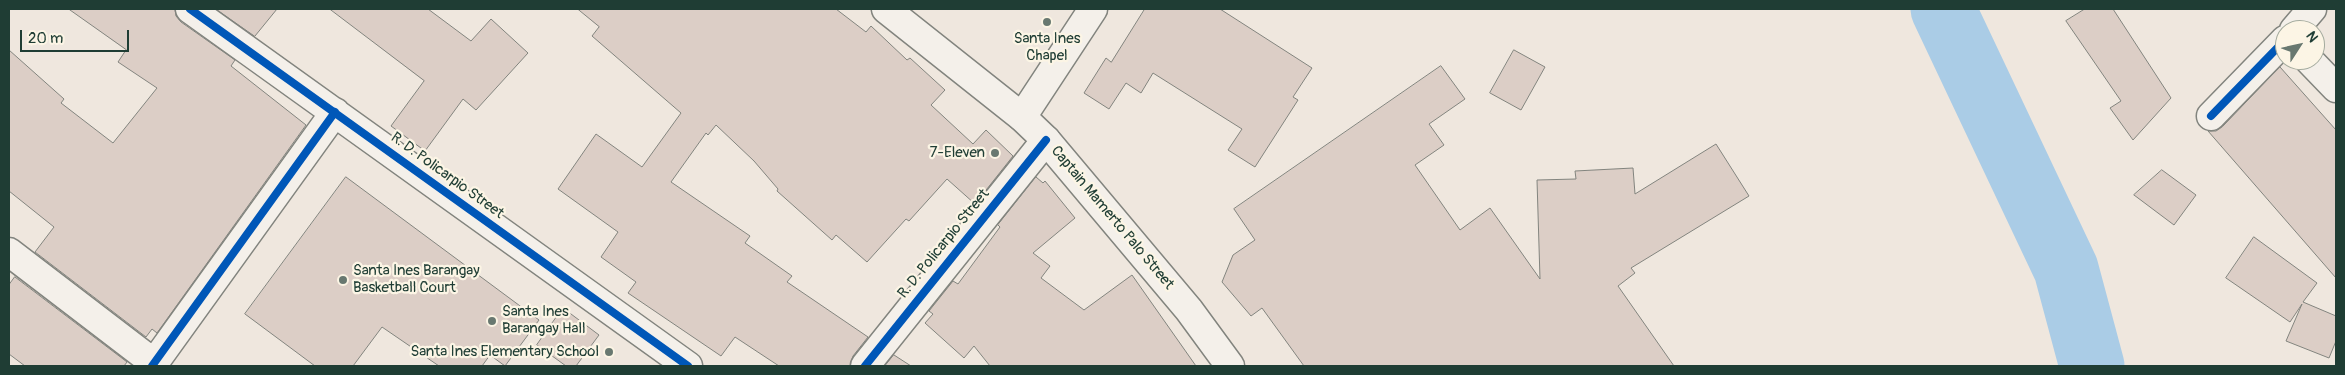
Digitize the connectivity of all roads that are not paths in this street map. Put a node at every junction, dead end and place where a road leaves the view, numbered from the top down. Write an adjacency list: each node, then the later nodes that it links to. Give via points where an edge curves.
1 (190, 9): 9 (street, R. D. Policarpio Street)
2 (886, 9): 11 (street, Captain Mamerto Palo Street)
3 (1093, 9): 11 (street)
4 (2312, 9): 5 (street)
5 (2303, 20)
6 (2275, 50): 10 (street)
7 (2319, 70): 8 (street)
8 (2336, 88)
9 (335, 112): 14 (street); 15 (street, R. D. Policarpio Street)
10 (2211, 116)
11 (1022, 117): 12 (street, Captain Mamerto Palo Street)
12 (1046, 140): 16 (street, R. D. Policarpio Street); 17 (street, Captain Mamerto Palo Street, via 1189,310)
13 (9, 252): 14 (street)
14 (153, 365)
15 (688, 366)
16 (864, 366)
17 (1230, 366)

